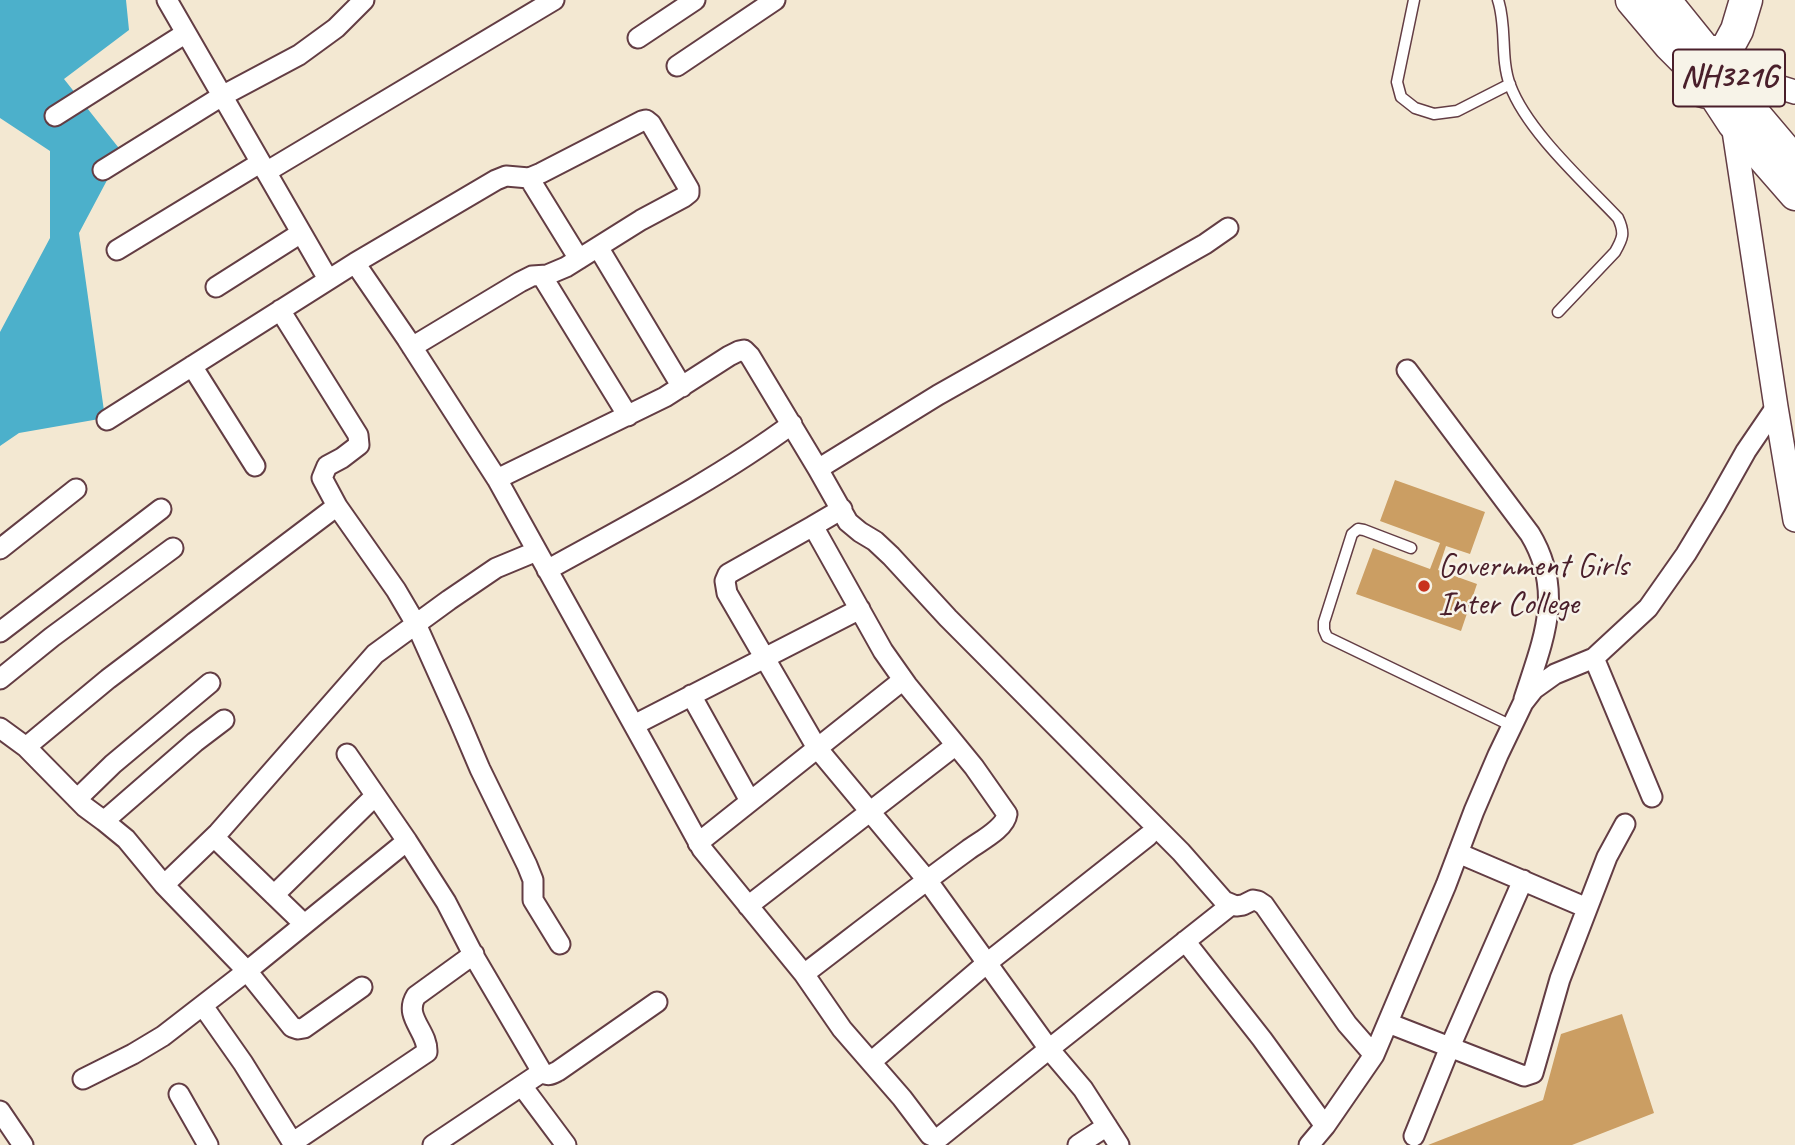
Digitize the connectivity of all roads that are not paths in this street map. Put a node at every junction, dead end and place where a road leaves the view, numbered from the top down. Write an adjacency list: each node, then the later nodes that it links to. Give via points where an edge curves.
1 (167, 0): 11 (street)
2 (363, 0): 17 (street, via 336,28 299,54)
3 (554, 0): 21 (street)
4 (695, 0): 12 (street)
5 (775, 0): 13 (street)
6 (1413, 0): 15 (lane, via 1397,82 1401,97 1434,114 1457,111)
7 (1498, 0): 15 (lane)
8 (1632, 0): 14 (highway, NH321G, via 1670,45)
9 (1664, 0): 14 (highway)
10 (1746, 0): 14 (highway, NH321G, via 1737,30)
11 (186, 33): 17 (street); 18 (street)
12 (638, 38)
13 (677, 66)
14 (1715, 70): 16 (street); 19 (main road); 20 (main road)
15 (1510, 84): 35 (lane, via 1532,122 1623,229 1615,252)
16 (1795, 92)
17 (222, 96): 21 (street); 22 (street)
18 (55, 116)
19 (1733, 124): 24 (main road); 40 (street)
20 (1795, 161)
21 (263, 167): 26 (street); 28 (street)
22 (103, 170)
23 (528, 178): 27 (street, via 642,121 651,124 689,192); 29 (street); 30 (street, via 496,180)
24 (1795, 195)
25 (1228, 228): 45 (street)
26 (301, 233): 32 (street); 33 (street)
27 (598, 247): 29 (street); 39 (street)
28 (117, 250)
29 (579, 259): 31 (street)
30 (355, 262): 32 (street); 36 (street)
31 (542, 276): 36 (street, via 520,282); 41 (street)
32 (328, 279): 34 (street)
33 (216, 287)
34 (280, 310): 37 (street); 48 (street, via 358,435 359,445 323,473)
35 (1558, 312)
36 (412, 347): 46 (street)
37 (192, 366): 42 (street); 44 (street)
38 (1406, 370): 67 (street, via 1540,550 1546,568 1548,615)
39 (682, 387): 41 (street); 43 (street, via 744,350)
40 (1776, 407): 51 (street); 62 (street, via 1648,608)
41 (628, 416): 46 (street)
42 (107, 421)
43 (792, 424): 45 (street); 57 (street, via 755,451)
44 (255, 466)
45 (818, 469): 50 (street)
46 (497, 480): 56 (street)
47 (76, 489): 55 (street)
48 (337, 506): 59 (street); 73 (street, via 108,679)
49 (161, 509): 60 (street)
50 (842, 509): 52 (street); 92 (street, via 848,522 891,556)
51 (1795, 520)
52 (813, 526): 58 (street); 61 (street, via 736,568 725,581 727,593)
53 (173, 548): 63 (street)
54 (1410, 548): 70 (lane, via 1364,530 1352,534 1324,622 1327,637)
55 (0, 549)
56 (537, 551): 57 (street); 59 (street, via 496,568)
57 (547, 569): 69 (street)
58 (860, 609): 61 (street); 64 (street)
59 (416, 624): 84 (street, via 375,654); 97 (street, via 527,865 533,900)
60 (0, 632)
61 (765, 657): 66 (street); 74 (street)
62 (1594, 658): 67 (street, via 1555,674); 77 (street)
63 (0, 679)
64 (903, 680): 72 (street); 74 (street)
65 (210, 683): 78 (street)
66 (691, 695): 69 (street); 79 (street)
67 (1523, 703): 70 (street)
68 (224, 720): 81 (street)
69 (634, 725): 86 (street)
70 (1512, 726): 87 (street)
71 (1, 730): 73 (street)
72 (957, 745): 80 (street); 88 (street, via 1005,808 1006,820)
73 (26, 747): 78 (street)
74 (817, 748): 79 (street); 80 (street)
75 (347, 754): 76 (street)
76 (375, 796): 85 (street); 91 (street)
77 (1652, 797)
78 (77, 799): 81 (street)
79 (750, 802): 86 (street)
80 (870, 811): 88 (street); 93 (street)
81 (104, 821): 90 (street, via 126,839)
82 (1625, 824): 94 (street)
83 (1148, 836): 99 (street)
84 (214, 837): 90 (street); 91 (street)
85 (407, 841): 95 (street); 98 (street)
86 (698, 843): 93 (street)
87 (1458, 853): 89 (street); 105 (street)
88 (927, 880): 99 (street); 101 (street)
89 (1523, 880): 94 (street); 106 (street)
90 (164, 885): 100 (street)
91 (274, 895): 95 (street)
92 (1231, 905): 96 (street); 108 (street, via 1253,900 1264,905)
93 (748, 906): 101 (street)
94 (1587, 908): 106 (street, via 1560,979 1533,1073 1524,1076)
95 (304, 924): 100 (street)
96 (1185, 941): 107 (street); 116 (street)
97 (560, 944)
98 (474, 954): 110 (street); 118 (street, via 412,1003 427,1052)
99 (987, 963): 107 (street); 109 (street)
100 (247, 971): 102 (street, via 298,1029); 104 (street)
101 (804, 974): 109 (street)
102 (362, 987)
103 (657, 1002): 110 (street, via 550,1076)
104 (203, 1006): 111 (street, via 134,1054); 118 (street)
105 (1388, 1023): 106 (street); 108 (street)
106 (1450, 1047): 117 (street)
107 (1049, 1049): 109 (street, via 940,1137 930,1135); 115 (street)
108 (1374, 1055): 116 (street)
109 (871, 1062)
110 (542, 1072): 112 (street)
111 (83, 1079)
112 (522, 1086): 121 (street); 122 (street)
113 (179, 1094): 120 (street)
114 (0, 1111): 119 (street)
115 (1107, 1126): 123 (street); 124 (street)
116 (1325, 1126): 125 (street)
117 (1414, 1136)
118 (293, 1144)
119 (23, 1145)
120 (208, 1145)
121 (433, 1145)
122 (566, 1145)
123 (1078, 1145)
124 (1119, 1145)
125 (1310, 1145)

